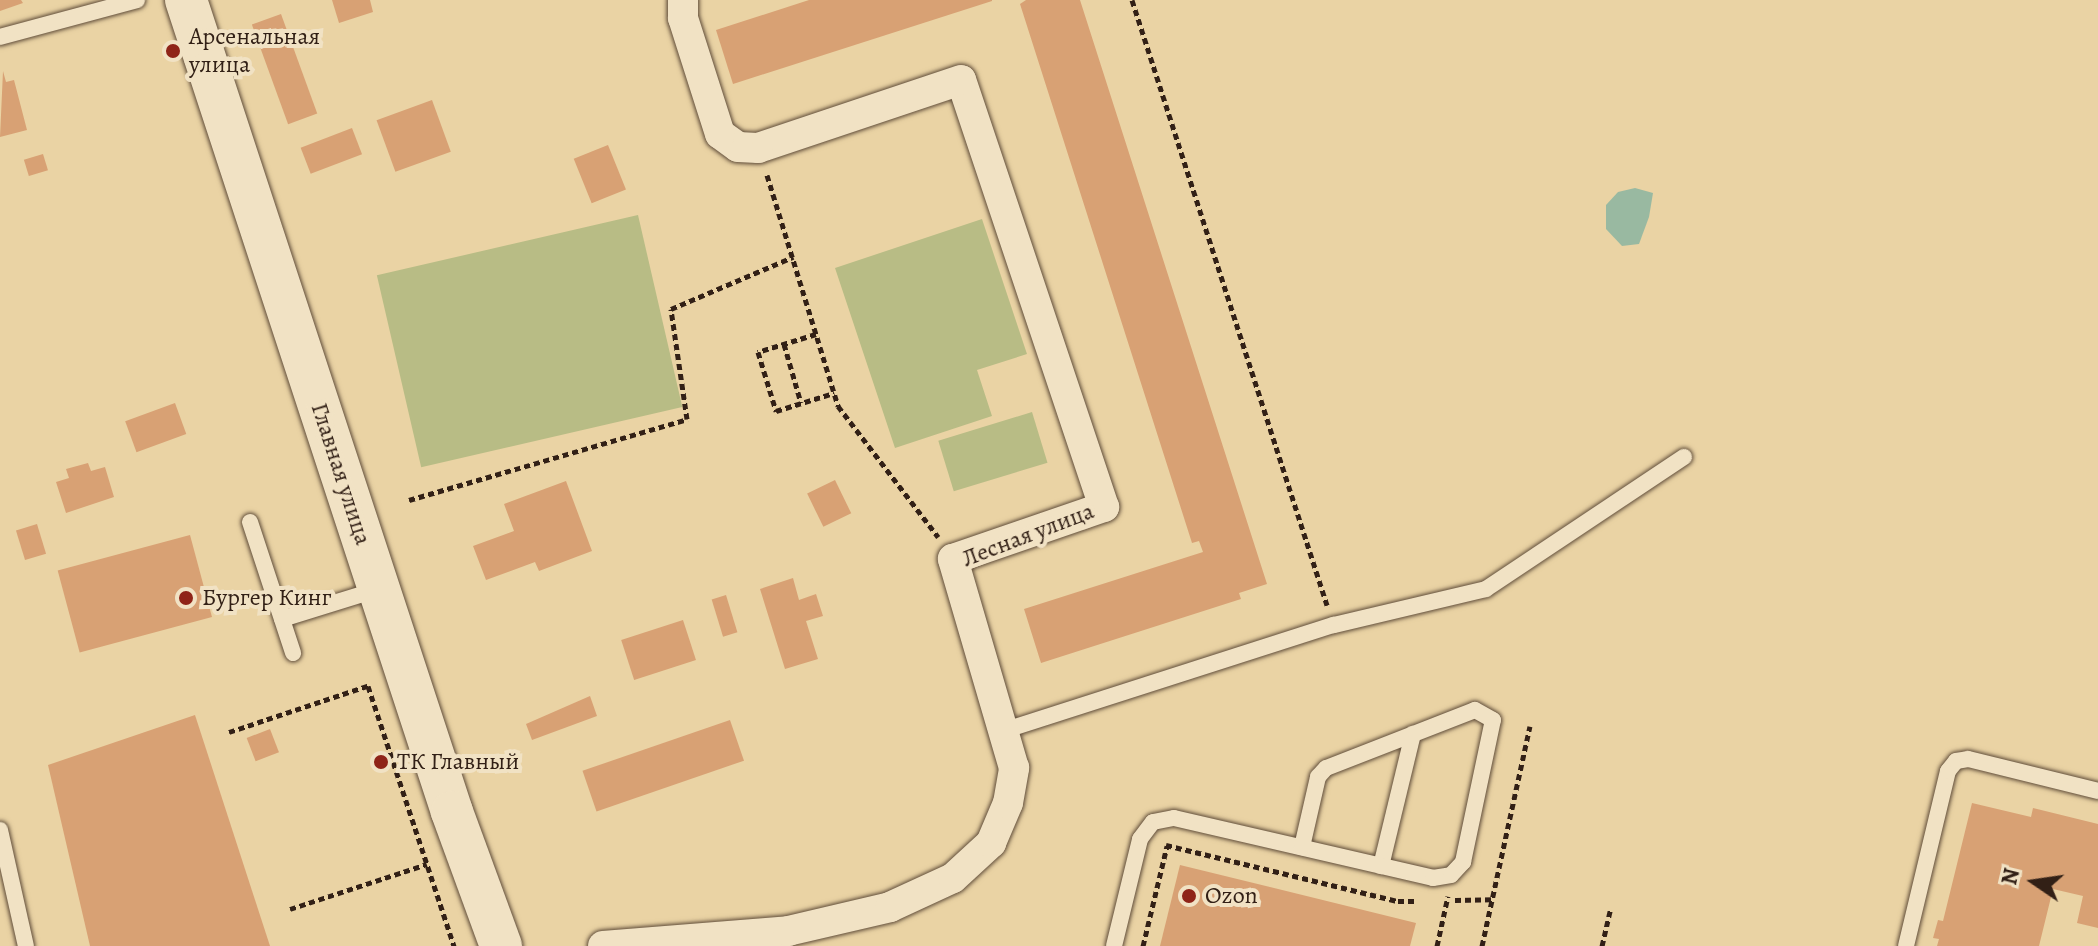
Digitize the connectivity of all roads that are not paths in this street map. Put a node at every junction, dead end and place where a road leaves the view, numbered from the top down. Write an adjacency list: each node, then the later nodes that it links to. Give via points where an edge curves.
1 (137, 0): 4 (lane)
2 (186, 0): 7 (main road, Главная улица)
3 (683, 0): 10 (street, Лесная улица, via 683,18 720,134 738,147 758,148 961,80 1104,507 953,559)
4 (0, 37)
5 (1684, 457): 10 (lane, via 1486,589 1334,625)
6 (250, 522): 8 (lane)
7 (379, 589): 8 (lane); 18 (main road, Главная улица)
8 (282, 619): 9 (lane)
9 (293, 653)
10 (1006, 730): 16 (street, Лесная улица, via 1014,768 1008,803 991,843 953,878 890,907)
11 (1413, 734): 14 (lane, via 1326,768 1318,777); 15 (lane); 15 (lane, via 1475,710 1493,720 1463,862 1451,875 1433,878)
12 (2098, 791): 21 (lane, via 1968,759 1956,761 1948,771)
13 (0, 830): 17 (lane)
14 (1302, 847): 15 (lane); 20 (lane, via 1174,818 1153,822 1140,839)
15 (1381, 866)
16 (719, 942): 19 (street, Лесная улица)
17 (26, 946)
18 (501, 946)
19 (603, 946)
20 (1114, 946)
21 (1906, 946)

